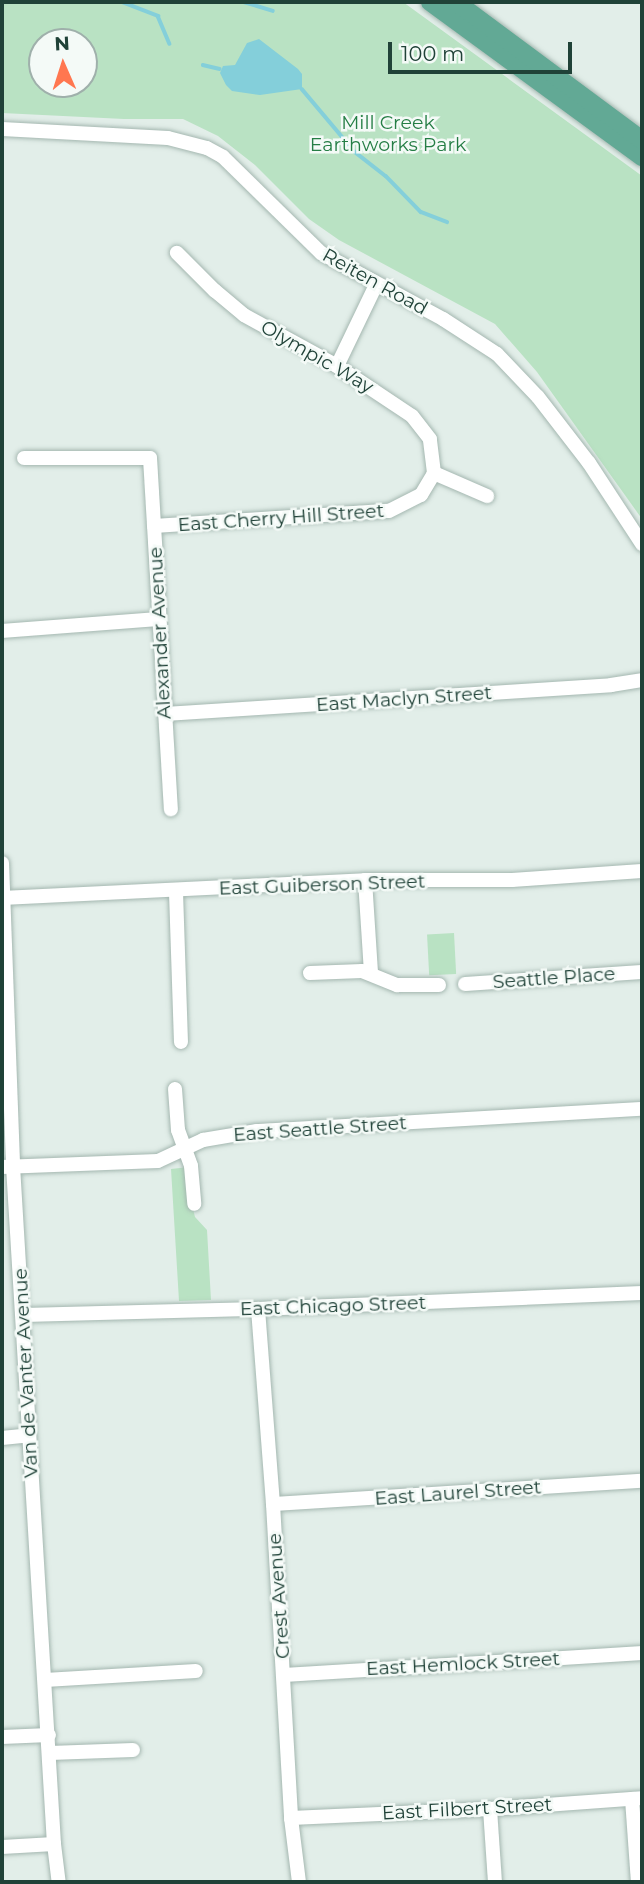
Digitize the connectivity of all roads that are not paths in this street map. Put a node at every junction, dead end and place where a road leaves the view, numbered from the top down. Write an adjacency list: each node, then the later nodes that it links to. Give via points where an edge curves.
1 (429, 2): 5 (main road)
2 (459, 3): 4 (main road)
3 (2, 129): 7 (street, Reiten Road, via 169,138 207,148 236,167 321,253)
4 (642, 140)
5 (642, 157)
6 (177, 253): 8 (street, Olympic Way, via 244,315)
7 (376, 285): 8 (street); 13 (street, Reiten Road, via 443,319 497,354 572,441)
8 (337, 366): 10 (street, Olympic Way, via 418,422 431,443)
9 (24, 458): 12 (street, Alexander Avenue, via 150,458)
10 (433, 473): 11 (street); 12 (street, East Cherry Hill Street, via 421,495 389,511)
11 (487, 496)
12 (154, 526): 14 (street, Alexander Avenue)
13 (642, 544)
14 (158, 619): 15 (street); 17 (street, Alexander Avenue)
15 (2, 631)
16 (642, 680): 17 (street, East Maclyn Street)
17 (165, 714): 18 (street, Alexander Avenue)
18 (171, 809)
19 (2, 863): 23 (street, Van de Vanter Avenue)
20 (642, 871): 21 (street, East Guiberson Street, via 512,880)
21 (365, 880): 22 (street, East Guiberson Street); 24 (street)
22 (176, 892): 23 (street, East Guiberson Street); 29 (street)
23 (3, 898): 33 (street, Van de Vanter Avenue)
24 (371, 972): 26 (street); 28 (street, via 397,985)
25 (642, 972): 27 (street, Seattle Place)
26 (310, 973)
27 (465, 984)
28 (439, 985)
29 (181, 1042)
30 (175, 1089): 32 (street, via 178,1130)
31 (642, 1109): 32 (street, East Seattle Street, via 257,1131 203,1140)
32 (186, 1150): 33 (street, East Seattle Street, via 158,1161); 34 (street)
33 (7, 1166): 37 (street, Van de Vanter Avenue)
34 (194, 1204)
35 (642, 1293): 36 (street, East Chicago Street)
36 (258, 1310): 37 (street, East Chicago Street); 41 (street, Crest Avenue)
37 (24, 1315): 38 (street, Van de Vanter Avenue)
38 (29, 1435): 39 (street); 45 (street, Van de Vanter Avenue)
39 (2, 1438)
40 (642, 1481): 41 (street, East Laurel Street)
41 (273, 1504): 44 (street, Crest Avenue)
42 (642, 1653): 44 (street, East Hemlock Street)
43 (196, 1671): 45 (street)
44 (284, 1675): 52 (street, Crest Avenue)
45 (45, 1680): 46 (street, Van de Vanter Avenue)
46 (49, 1735): 47 (street); 49 (street, Van de Vanter Avenue)
47 (2, 1737)
48 (133, 1750): 49 (street)
49 (50, 1753): 53 (street, Van de Vanter Avenue)
50 (637, 1799): 51 (street, East Filbert Street); 58 (street)
51 (490, 1810): 52 (street, East Filbert Street); 57 (street)
52 (291, 1818): 56 (street, Crest Avenue)
53 (54, 1844): 54 (street); 55 (street, Van de Vanter Avenue)
54 (2, 1847)
55 (59, 1882)
56 (299, 1882)
57 (495, 1882)
58 (638, 1882)

